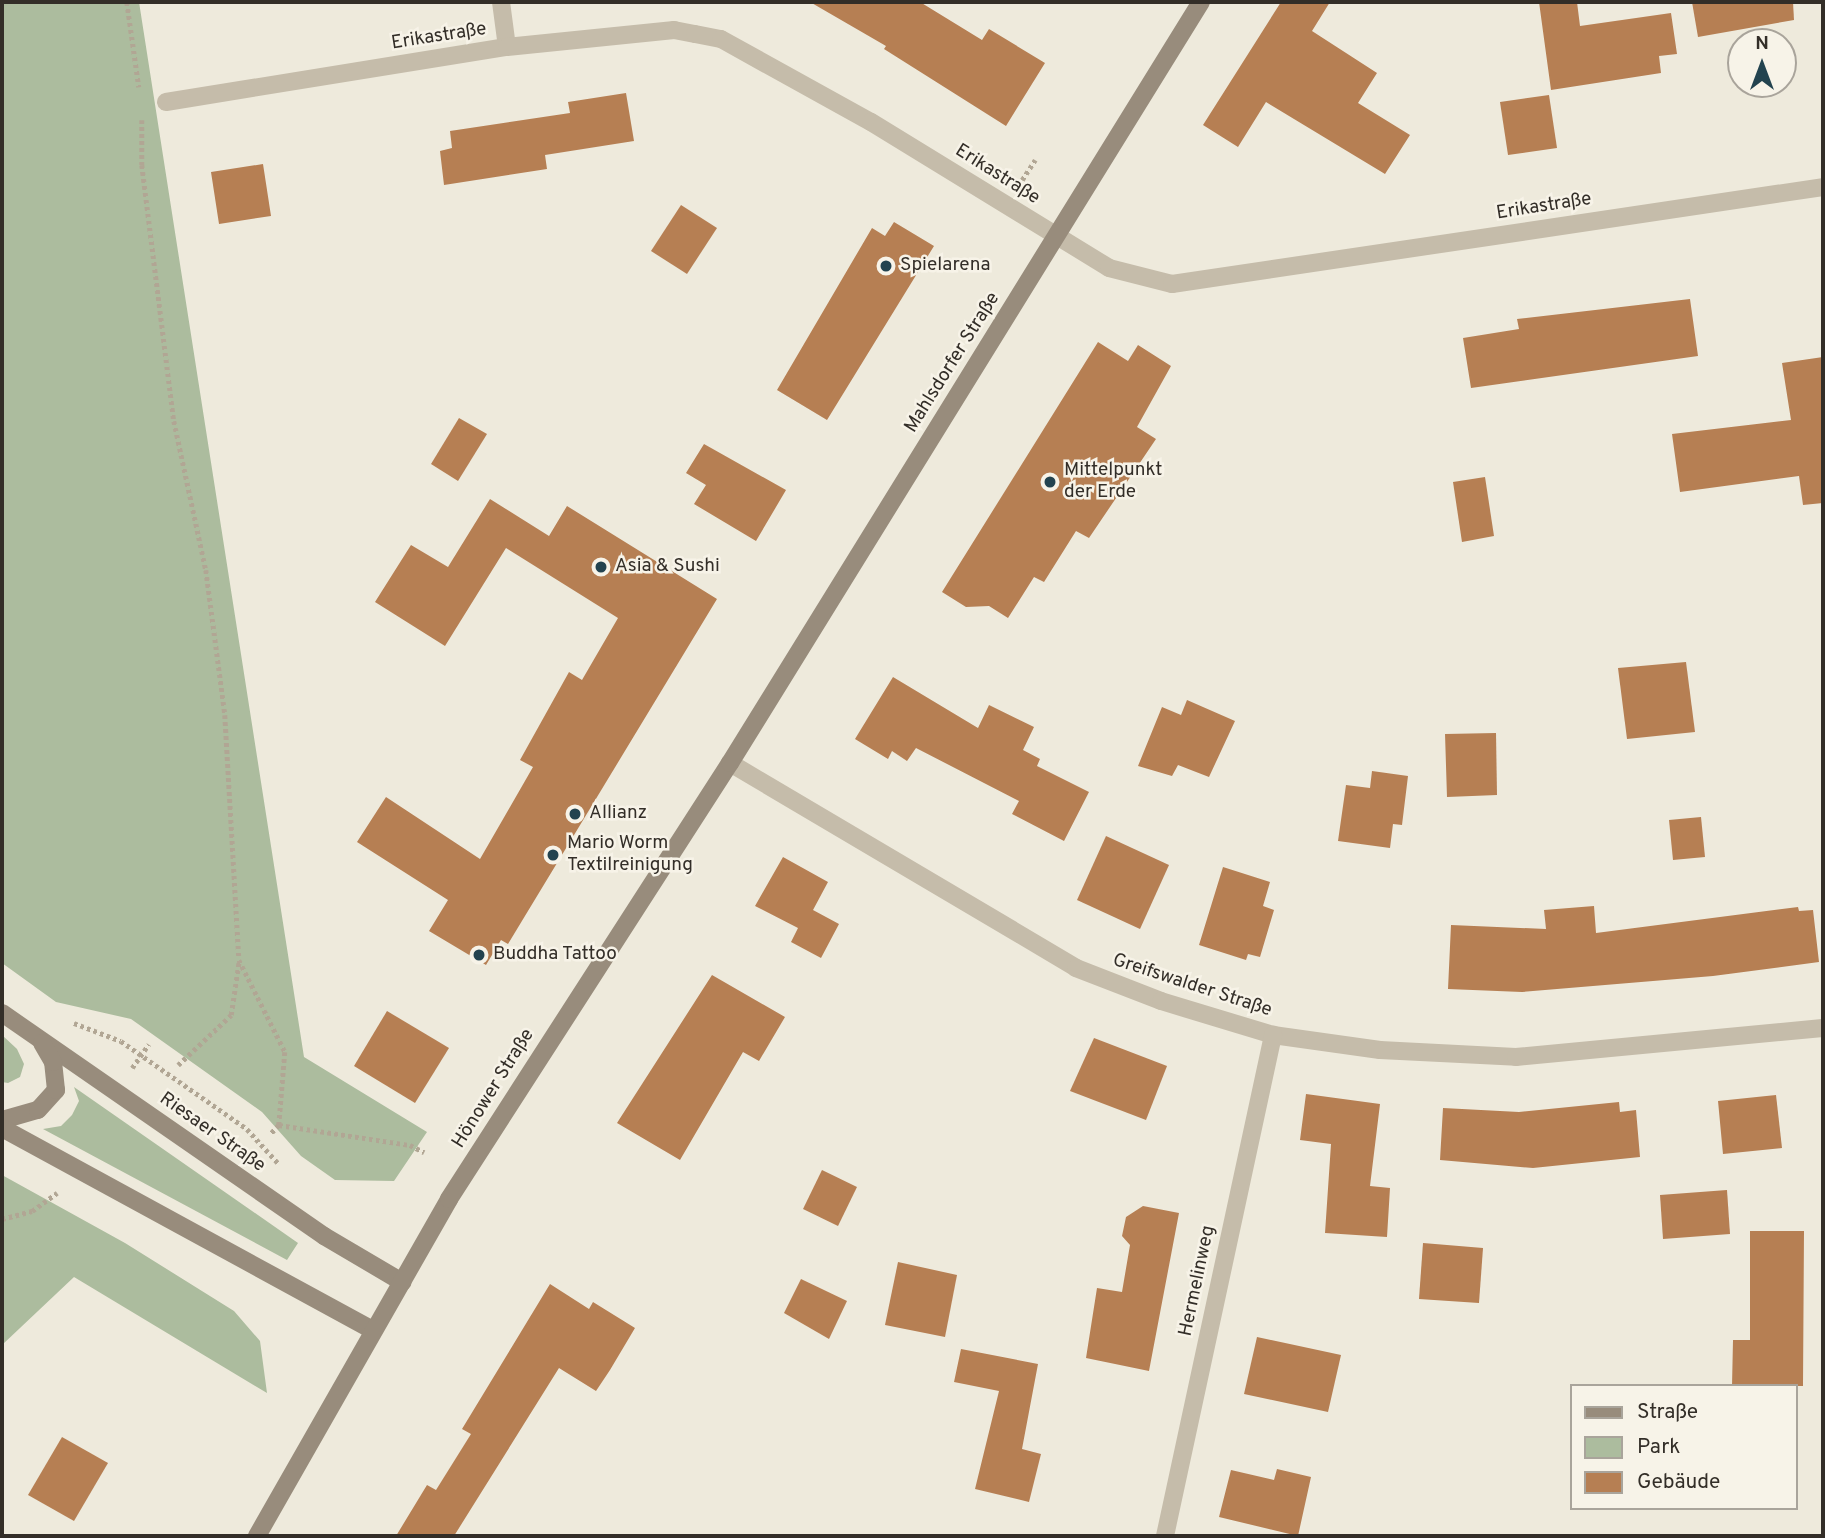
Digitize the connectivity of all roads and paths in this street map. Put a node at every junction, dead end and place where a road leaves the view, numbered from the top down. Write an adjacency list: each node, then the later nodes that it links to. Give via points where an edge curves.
1 (127, 2): 5 (path)
2 (500, 2): 4 (street)
3 (1200, 2): 9 (main road, Mahlsdorfer Straße)
4 (507, 47): 6 (street, Erikastraße); 9 (street, Erikastraße, via 674,30 720,39 871,121)
5 (140, 93)
6 (166, 102)
7 (142, 106): 12 (path, via 142,165 174,421 206,570 225,715)
8 (1823, 187): 9 (street, Erikastraße, via 1172,284 1109,268)
9 (1057, 237): 10 (main road, Mahlsdorfer Straße)
10 (784, 675): 11 (main road, Hönower Straße)
11 (730, 763): 16 (street, Greifswalder Straße, via 1076,968 1161,1001); 30 (main road, Hönower Straße, via 449,1199)
12 (239, 960): 20 (path, via 231,1015); 23 (path, via 285,1052)
13 (2, 1013): 17 (main road, Riesaer Straße)
14 (67, 1020): 19 (path, via 121,1041)
15 (1823, 1028): 16 (street, Greifswalder Straße, via 1516,1057 1380,1050)
16 (1273, 1035): 33 (street, Hermelinweg)
17 (40, 1040): 22 (main road, via 53,1062 56,1090 38,1110); 30 (main road, Riesaer Straße, via 324,1236)
18 (149, 1044): 19 (path)
19 (142, 1055): 21 (path); 27 (path, via 247,1129)
20 (178, 1065)
21 (128, 1074)
22 (2, 1120)
23 (279, 1125): 25 (path); 26 (path, via 410,1145)
24 (2, 1128): 31 (main road)
25 (271, 1134)
26 (424, 1152)
27 (286, 1172)
28 (58, 1192): 29 (path, via 32,1211)
29 (2, 1219)
30 (401, 1282): 31 (main road, Hönower Straße)
31 (373, 1330): 32 (main road, Hönower Straße)
32 (257, 1536)
33 (1165, 1536)

